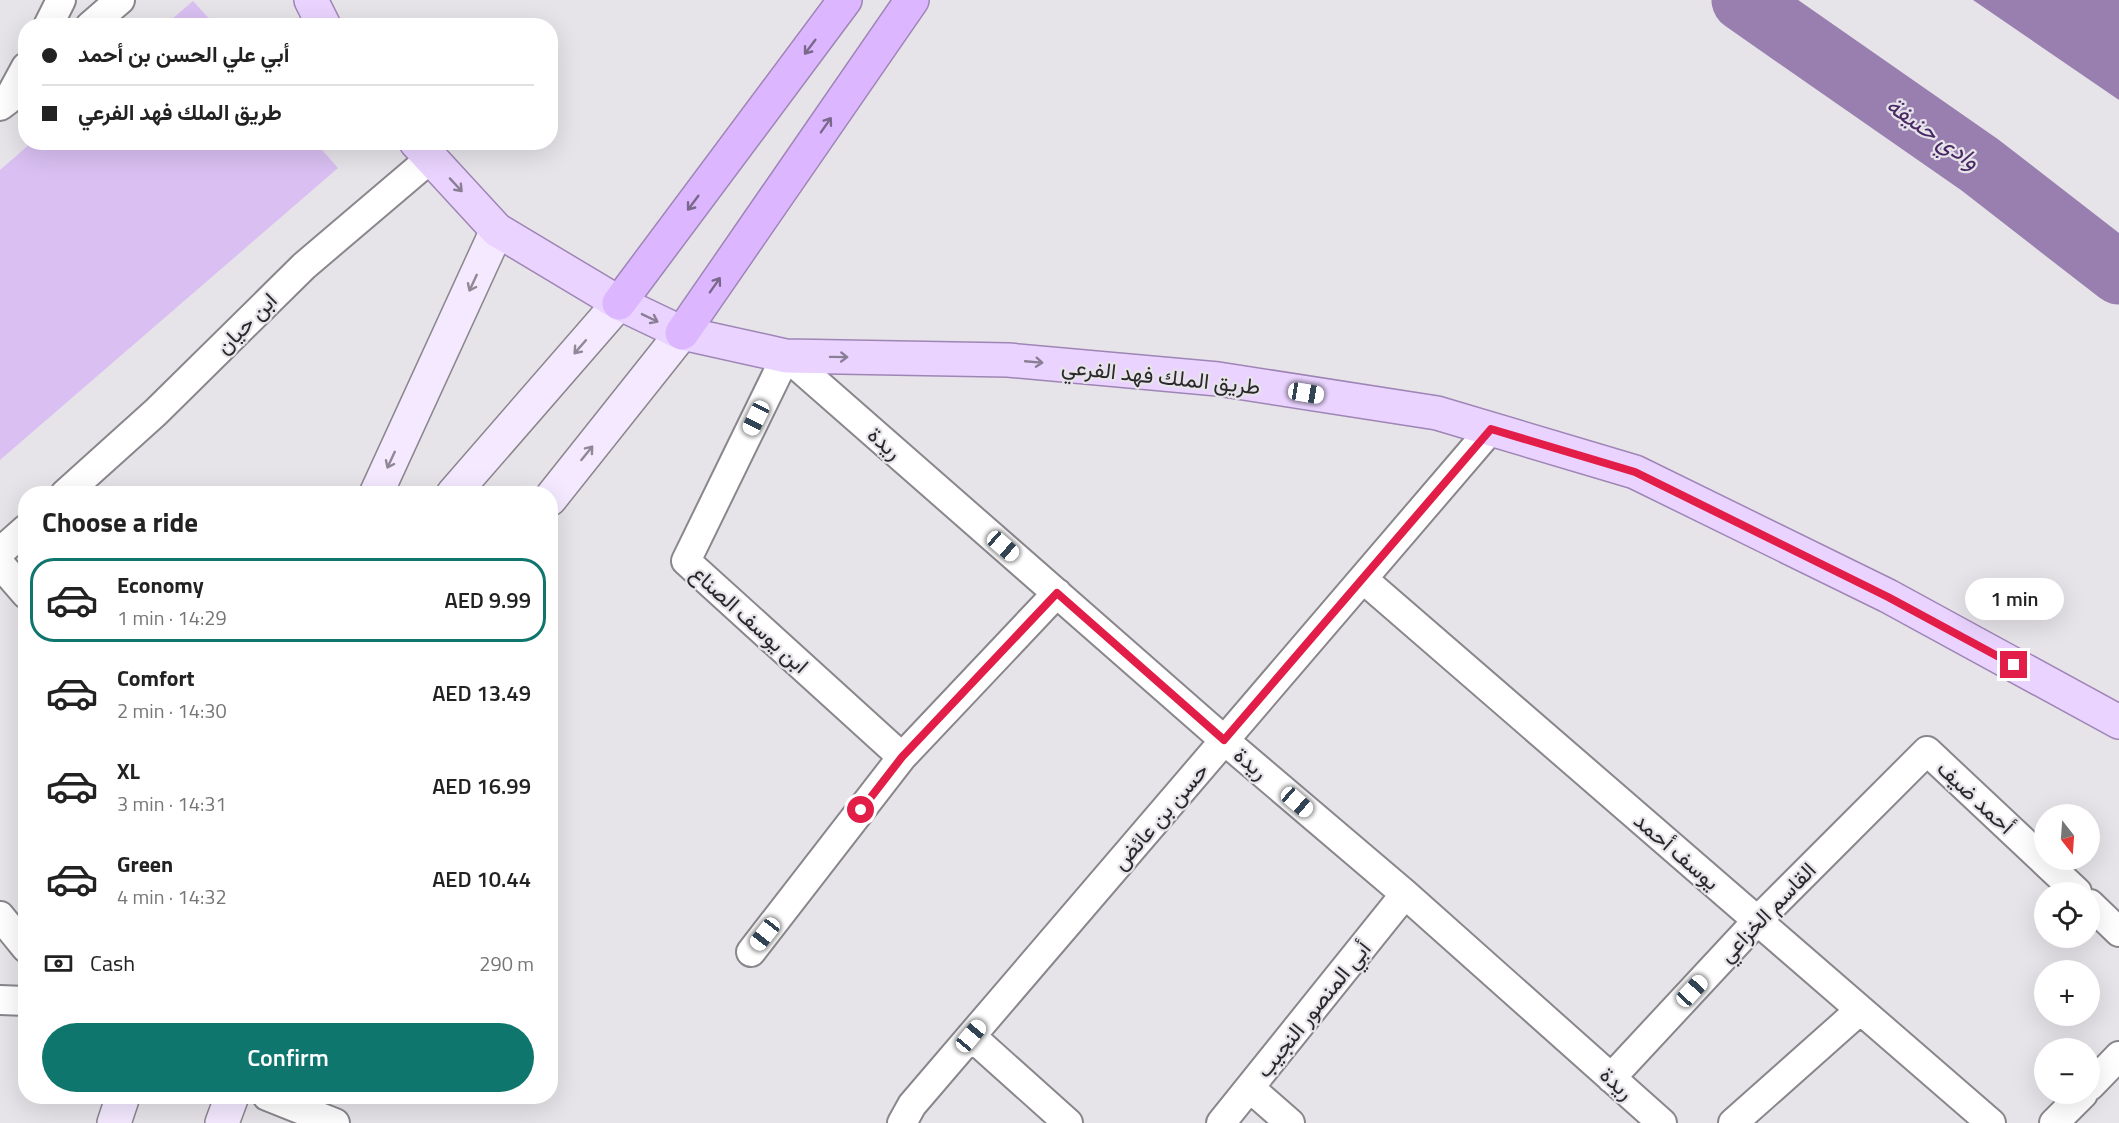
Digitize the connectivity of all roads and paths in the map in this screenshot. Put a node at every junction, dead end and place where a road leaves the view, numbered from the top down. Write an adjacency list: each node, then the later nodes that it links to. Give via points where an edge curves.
1 (61, 0): 6 (street)
2 (120, 0): 7 (street)
3 (311, 0): 8 (main road)
4 (845, 0): 13 (highway, one-way to 13)
5 (912, 0): 14 (highway, one-way to 5)
6 (52, 18)
7 (99, 18)
8 (320, 18)
9 (18, 82): 10 (street)
10 (11, 96)
11 (423, 150): 12 (main road, طريق الملك فهد الفرعي, one-way to 12); 17 (street, ابن حيان, via 156,412)
12 (497, 230): 13 (main road, طريق الملك فهد الفرعي); 18 (main road, one-way to 18)
13 (619, 303): 14 (main road, طريق الملك فهد الفرعي, one-way to 14); 19 (main road, one-way to 19)
14 (682, 333): 15 (main road, طريق الملك فهد الفرعي); 20 (main road, one-way to 14)
15 (786, 357): 16 (main road, طريق الملك فهد الفرعي, one-way to 16, via 1008,360 1218,379 1437,413); 26 (street, ريدة); 30 (street, ابن يوسف الصناع, via 686,561)
16 (1491, 429): 24 (street, حسن بن عائض); 27 (main road, طريق الملك فهد الفرعي, via 1635,472 1888,597)
17 (74, 486)
18 (380, 486)
19 (460, 486)
20 (558, 489)
21 (18, 536): 22 (street)
22 (0, 552)
23 (0, 564): 25 (street)
24 (1363, 579): 28 (street, حسن بن عائض); 35 (street, يوسف أحمد)
25 (18, 585)
26 (1057, 593): 28 (street, ريدة); 30 (street)
27 (2119, 722)
28 (1224, 740): 32 (street, ريدة); 42 (street, حسن بن عائض)
29 (1927, 751): 31 (street, أحمد ضيف); 35 (street, القاسم الخزاعي)
30 (902, 757): 38 (street)
31 (2067, 882)
32 (1405, 894): 45 (street, ريدة); 46 (street, أبي المنصور النجيب)
33 (2100, 914): 36 (street)
34 (0, 916): 37 (street)
35 (1757, 921): 41 (street, يوسف أحمد); 45 (street, القاسم الخزاعي)
36 (2119, 932)
37 (18, 938)
38 (752, 952)
39 (0, 1000): 40 (street)
40 (18, 1001)
41 (1860, 1010): 59 (street); 60 (street, يوسف أحمد)
42 (971, 1036): 54 (street, حسن بن عائض, via 912,1105); 55 (street)
43 (2119, 1056): 44 (street)
44 (2100, 1076)
45 (1611, 1078): 58 (street, ريدة)
46 (1250, 1088): 56 (street, أبي المنصور النجيب); 57 (street)
47 (120, 1104): 51 (main road)
48 (229, 1104): 52 (main road)
49 (287, 1104): 53 (street)
50 (2073, 1104): 61 (street)
51 (114, 1123)
52 (222, 1123)
53 (335, 1123)
54 (902, 1123)
55 (1068, 1123)
56 (1221, 1123)
57 (1290, 1123)
58 (1662, 1123)
59 (1734, 1123)
60 (1991, 1123)
61 (2054, 1123)

